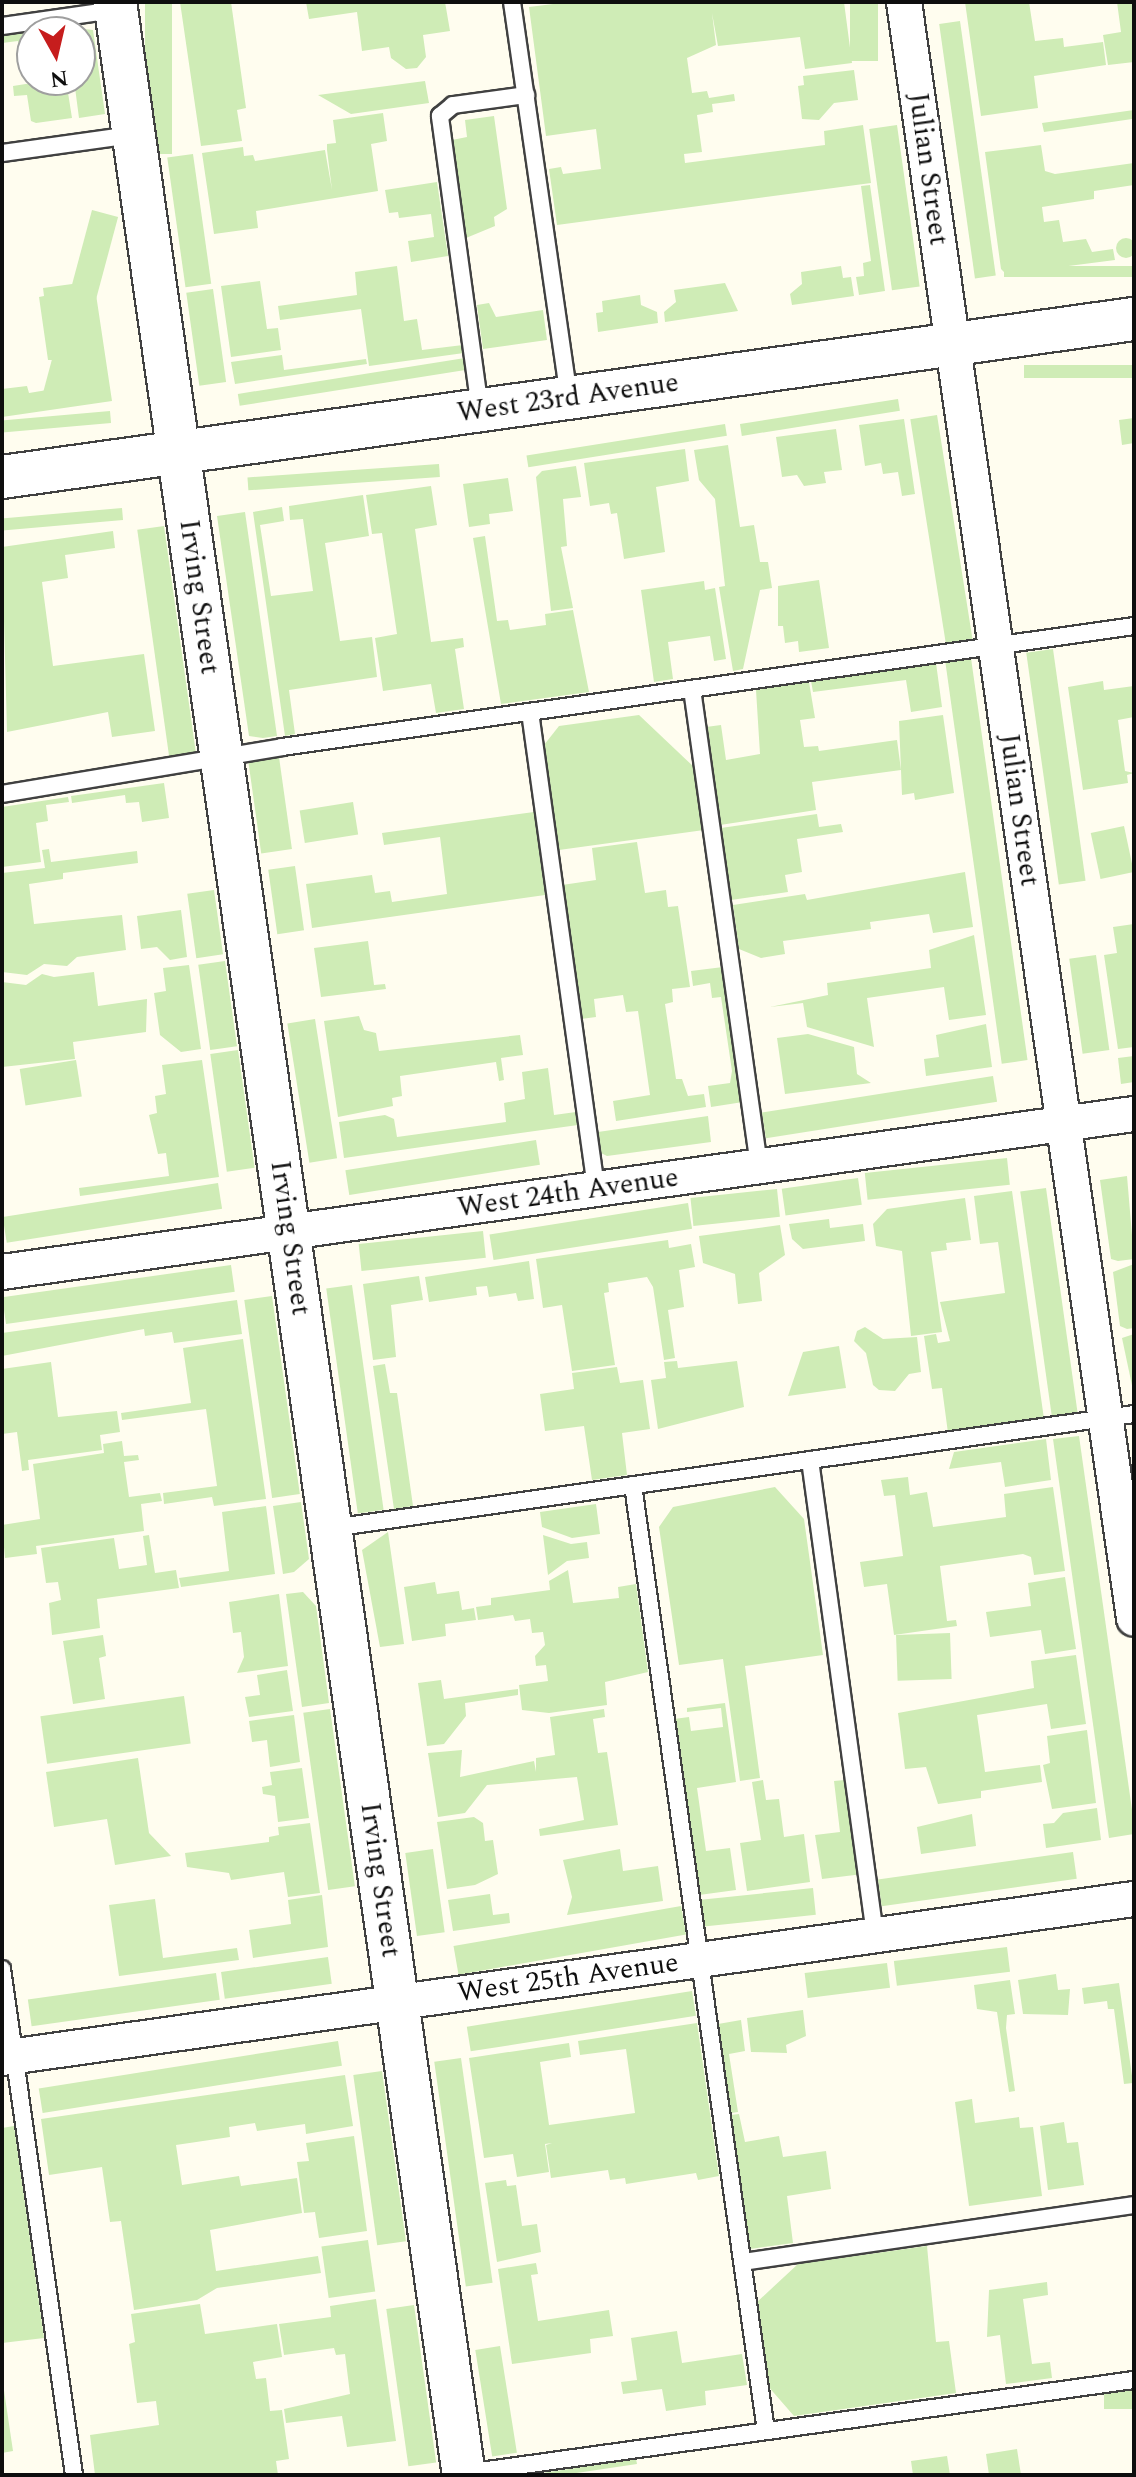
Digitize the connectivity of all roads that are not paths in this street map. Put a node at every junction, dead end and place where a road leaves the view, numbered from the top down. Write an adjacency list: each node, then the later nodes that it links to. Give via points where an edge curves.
1 (512, 2): 5 (lane)
2 (904, 2): 9 (street, Julian Street)
3 (116, 6): 4 (lane); 6 (street, Irving Street)
4 (2, 26)
5 (526, 95): 10 (lane); 11 (lane, via 453,105 440,116)
6 (134, 134): 7 (lane); 12 (street, Irving Street)
7 (2, 153)
8 (1134, 319): 9 (street, West 23rd Avenue)
9 (953, 345): 10 (street, West 23rd Avenue); 15 (street, Julian Street)
10 (569, 398): 11 (street, West 23rd Avenue)
11 (480, 410): 12 (street, West 23rd Avenue)
12 (179, 453): 13 (street, West 23rd Avenue); 18 (street, Irving Street)
13 (2, 477)
14 (1134, 626): 15 (lane)
15 (995, 646): 16 (lane); 21 (street, Julian Street)
16 (692, 689): 17 (lane); 22 (lane)
17 (530, 712): 18 (lane); 23 (lane)
18 (222, 760): 19 (lane); 24 (street, Irving Street)
19 (2, 794)
20 (1134, 1114): 21 (street, West 24th Avenue)
21 (1064, 1124): 22 (street, West 24th Avenue); 26 (street, Julian Street)
22 (759, 1166): 23 (street, West 24th Avenue)
23 (596, 1189): 24 (street, West 24th Avenue)
24 (289, 1232): 25 (street, West 24th Avenue); 29 (street, Irving Street)
25 (2, 1272)
26 (1120, 1416): 27 (lane); 30 (street, Julian Street)
27 (810, 1460): 28 (lane); 32 (lane)
28 (633, 1485): 29 (lane); 33 (lane)
29 (330, 1528): 35 (street, Irving Street)
30 (1134, 1619)
31 (1134, 1899): 32 (street, West 25th Avenue)
32 (875, 1935): 33 (street, West 25th Avenue)
33 (700, 1960): 35 (street, West 25th Avenue); 38 (lane)
34 (2, 1969): 36 (lane)
35 (397, 2002): 36 (street, West 25th Avenue); 41 (street, Irving Street)
36 (8, 2057): 42 (lane)
37 (1134, 2205): 38 (lane)
38 (743, 2262): 40 (lane)
39 (1134, 2380): 40 (lane)
40 (766, 2431): 41 (lane)
41 (463, 2474)
42 (74, 2475)

